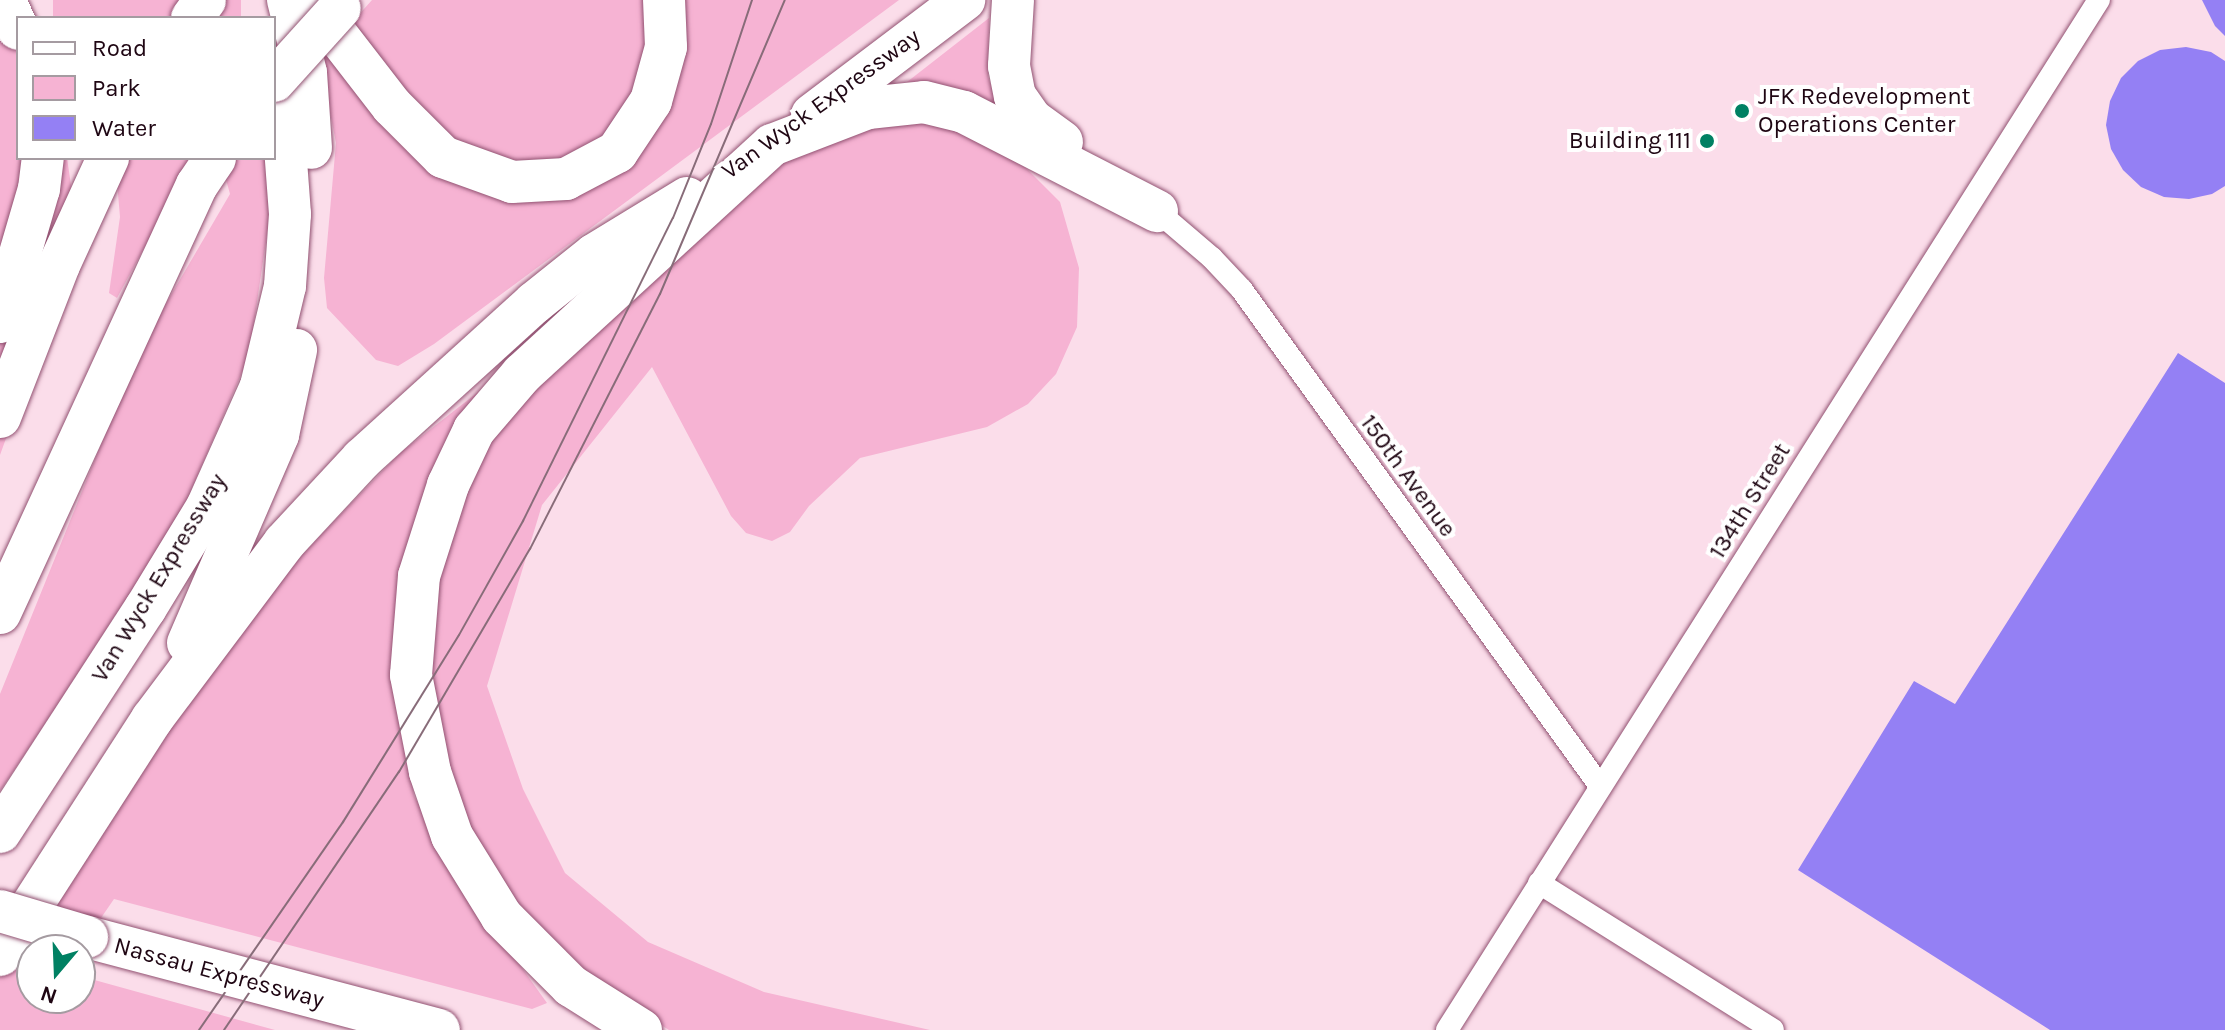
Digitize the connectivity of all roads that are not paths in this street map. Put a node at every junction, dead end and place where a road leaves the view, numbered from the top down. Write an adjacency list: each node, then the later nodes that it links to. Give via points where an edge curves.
1 (4, 0): 8 (highway)
2 (288, 0): 19 (highway, via 306,73 312,180 295,361 278,435)
3 (664, 0): 7 (highway, via 666,47 651,101 617,152 566,179 512,182 443,157 392,106)
4 (964, 0): 11 (highway, Van Wyck Expressway)
5 (1013, 0): 15 (highway, via 1009,66 1022,108)
6 (2099, 0): 20 (street, 134th Street)
7 (332, 3): 9 (highway, bridge)
8 (16, 25)
9 (276, 78)
10 (276, 82): 21 (highway, Van Wyck Expressway, via 290,214 285,286 261,386 207,507)
11 (772, 145): 15 (highway, via 868,108 924,102 985,120); 19 (highway, Van Wyck Expressway, via 594,255 362,459 284,543); 26 (highway, via 522,374 474,430 448,485 419,576 411,675 430,772 452,836 483,891 546,965)
12 (43, 160): 16 (highway)
13 (107, 160): 17 (highway, via 59,265)
14 (214, 160): 18 (highway, via 197,185)
15 (1157, 211): 20 (street, 150th Avenue, via 1242,290)
16 (0, 322)
17 (0, 417)
18 (0, 613)
19 (152, 719): 24 (highway)
20 (1600, 786): 22 (street, 134th Street)
21 (0, 832)
22 (1539, 883): 27 (street, 134th Street); 28 (street)
23 (0, 911): 25 (highway, Nassau Expressway, bridge)
24 (0, 955)
25 (439, 1030)
26 (641, 1030)
27 (1447, 1030)
28 (1773, 1030)

